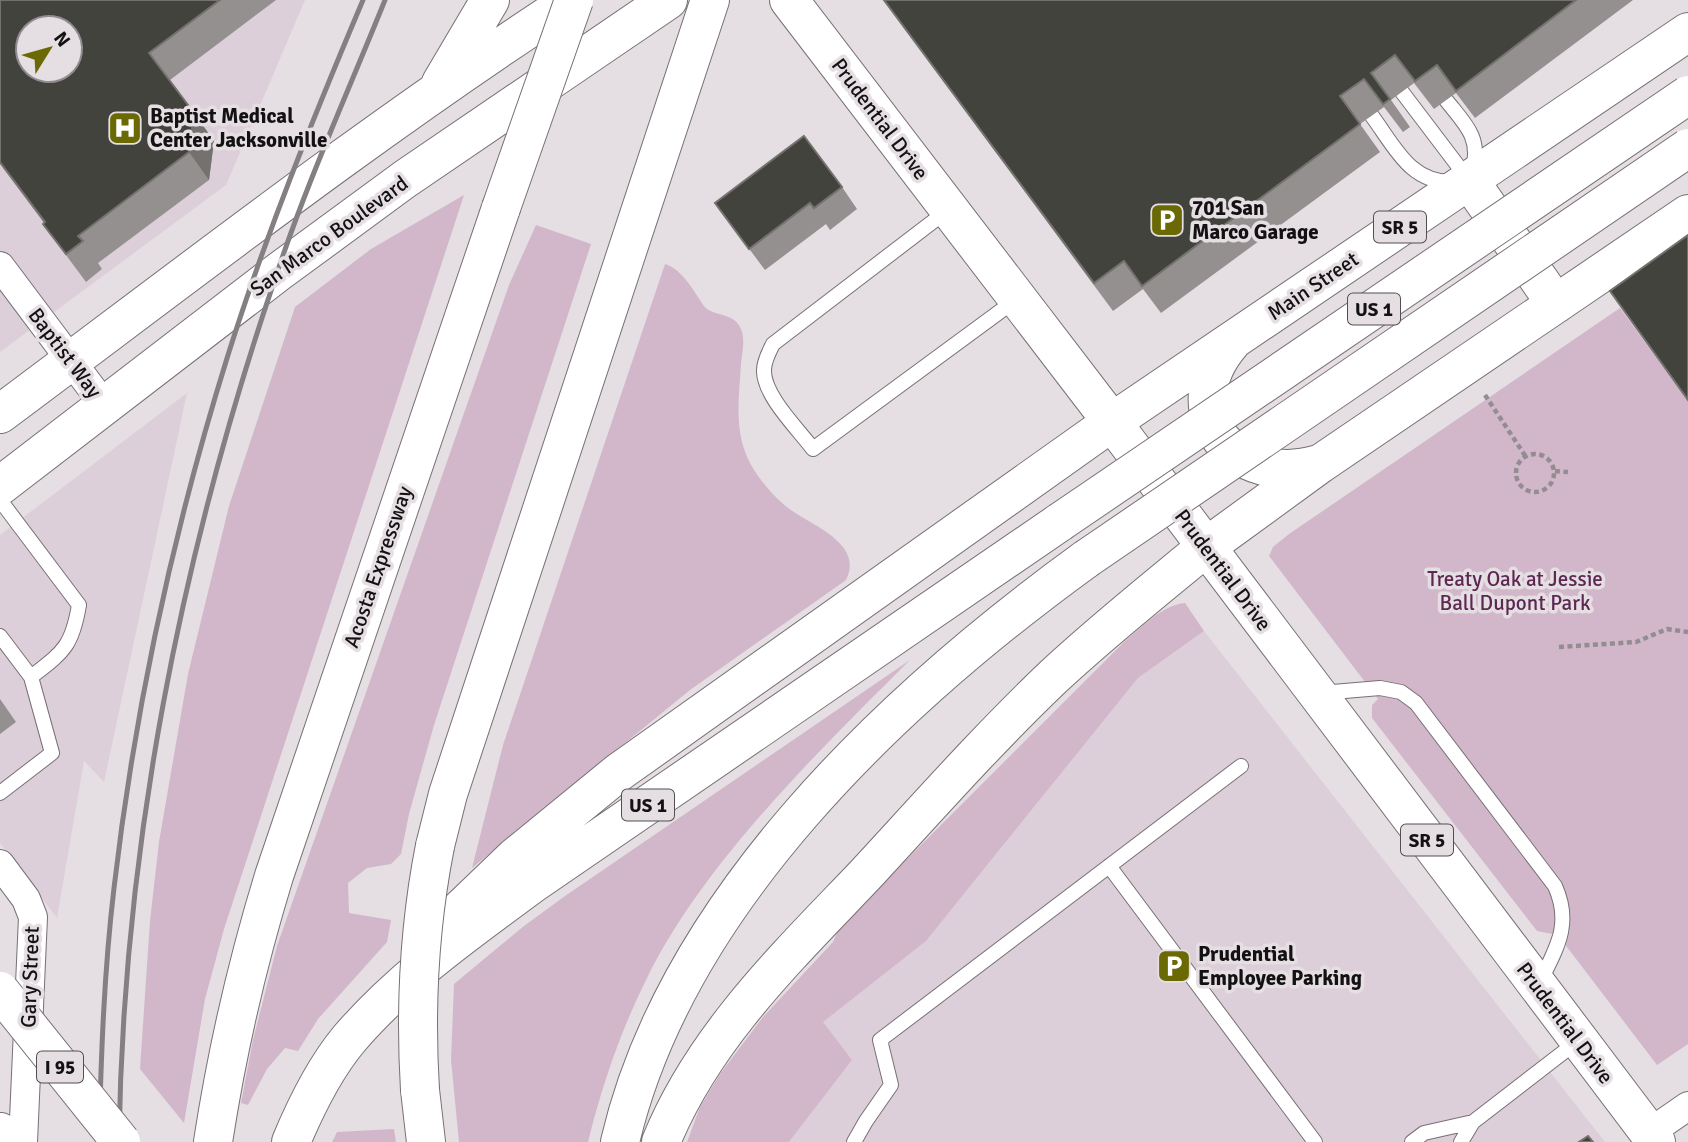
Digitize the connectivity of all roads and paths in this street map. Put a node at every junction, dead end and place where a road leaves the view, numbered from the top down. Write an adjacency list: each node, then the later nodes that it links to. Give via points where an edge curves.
1 (490, 0): 8 (main road)
2 (573, 0): 8 (main road); 52 (main road, Acosta Expressway, bridge, via 274,876 236,1017)
3 (668, 0): 22 (main road, San Marco Boulevard, via 405,179)
4 (710, 0): 54 (main road, bridge, via 448,794 435,846 419,972 420,1090)
5 (789, 0): 14 (main road, Prudential Drive)
6 (1688, 32): 13 (main road, Main Street / SR 5)
7 (1402, 92): 13 (lane)
8 (434, 94): 20 (main road)
9 (1688, 95): 43 (main road, US 1, bridge, via 535,883 451,946)
10 (1446, 100): 13 (lane, via 1475,141)
11 (1372, 116): 13 (lane, via 1418,174 1444,182)
12 (1688, 148): 55 (main road, US 1, bridge, via 1086,559 914,697 771,851 725,912 669,1006)
13 (1469, 180): 18 (main road); 19 (main road, Main Street / SR 5)
14 (949, 209): 17 (main road, Prudential Drive); 17 (lane, via 773,344 764,369 765,382 781,407 813,449)
15 (1688, 214): 18 (main road)
16 (0, 266): 20 (street, Baptist Way)
17 (1017, 299): 24 (main road, Prudential Drive)
18 (1556, 304): 26 (main road)
19 (1235, 339): 24 (main road, Main Street / SR 5); 26 (main road, via 1217,365 1207,395 1210,416 1222,439 1245,460 1265,468 1296,470)
20 (71, 361): 22 (street, Baptist Way); 23 (main road)
21 (1484, 395): 25 (path)
22 (105, 406): 29 (main road, San Marco Boulevard)
23 (0, 414)
24 (1111, 422): 31 (main road, Prudential Drive / SR 5); 43 (main road, Main Street, via 568,813 435,934)
25 (1526, 457): 27 (path, via 1544,456); 27 (path, via 1516,472 1524,489 1548,488)
26 (1320, 464): 31 (main road)
27 (1554, 471): 28 (path)
28 (1568, 472)
29 (0, 486)
30 (0, 500): 35 (lane, via 79,605 71,639)
31 (1206, 547): 36 (main road, Prudential Drive / SR 5); 56 (main road, via 1027,703 793,950 710,1052 681,1098)
32 (1688, 632): 34 (path, via 1667,629 1636,642)
33 (0, 636): 35 (lane)
34 (1559, 647)
35 (31, 677): 38 (lane, via 52,753)
36 (1316, 693): 41 (main road, Prudential Drive / SR 5); 41 (lane, via 1380,688 1401,692 1416,703 1555,886 1564,916 1560,941)
37 (1241, 766): 40 (lane)
38 (0, 793)
39 (0, 864): 50 (street, Gary Street, via 26,899 33,917)
40 (1109, 866): 57 (lane, via 880,1040 891,1085); 58 (lane)
41 (1538, 986): 44 (main road, Prudential Drive / SR 5)
42 (0, 991): 51 (main road, I 95, bridge)
43 (348, 1040): 53 (main road, US 1, via 316,1089)
44 (1578, 1040): 46 (lane); 48 (main road, Prudential Drive / SR 5)
45 (1688, 1106): 48 (street)
46 (1472, 1122): 59 (lane, via 1424,1133); 60 (lane)
47 (0, 1132): 49 (main road)
48 (1652, 1138)
49 (8, 1142)
50 (23, 1142)
51 (121, 1142)
52 (213, 1142)
53 (291, 1142)
54 (426, 1142)
55 (620, 1142)
56 (662, 1142)
57 (854, 1142)
58 (1315, 1142)
59 (1412, 1142)
60 (1461, 1142)

